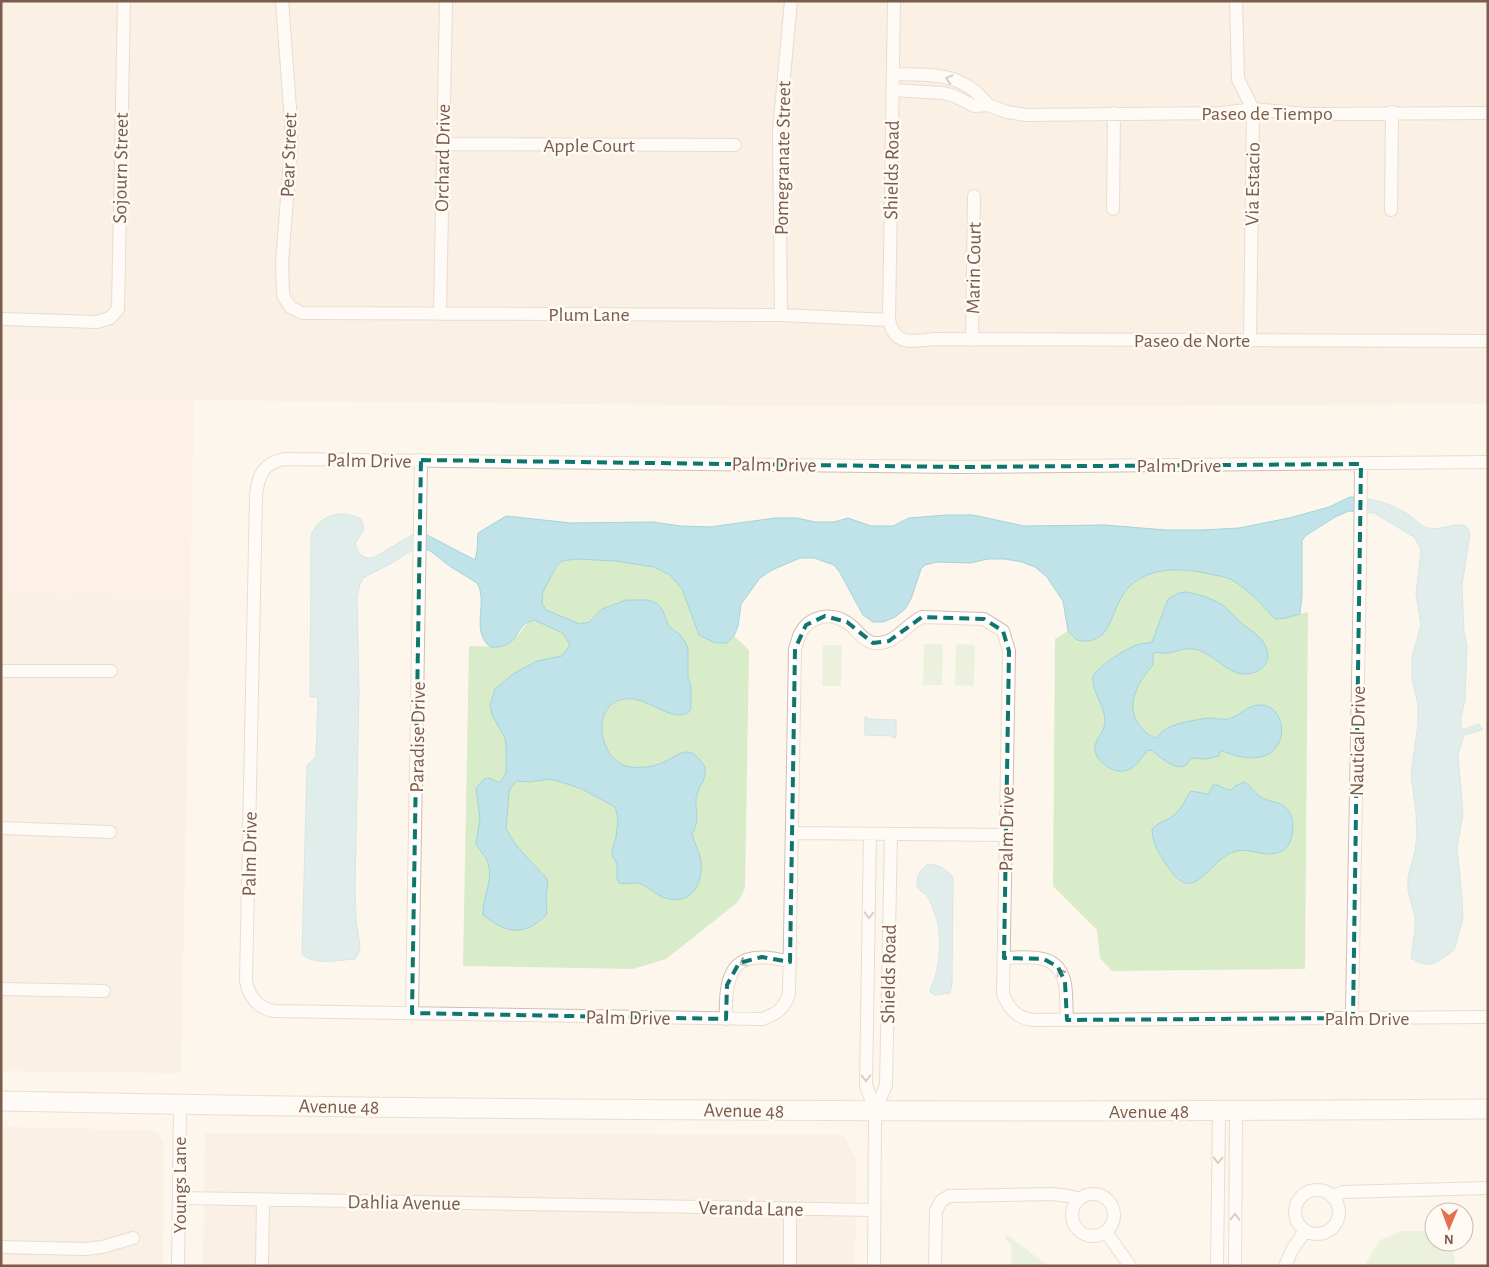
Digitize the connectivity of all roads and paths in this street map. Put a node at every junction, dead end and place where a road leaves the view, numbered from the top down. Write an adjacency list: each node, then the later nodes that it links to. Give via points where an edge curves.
1 (124, 1): 22 (street, Sojourn Street, via 118,309 110,318 97,322)
2 (282, 1): 19 (street, Pear Street, via 291,148 282,279 283,295)
3 (446, 1): 14 (street, Orchard Drive)
4 (791, 1): 21 (street, Pomegranate Street, via 779,130)
5 (894, 1): 7 (street, Shields Road)
6 (1236, 1): 10 (street, Via Estacio, via 1238,79)
7 (893, 74): 8 (street, Shields Road); 9 (street, Paseo de Tiempo, one-way to 7, via 980,94 951,78)
8 (892, 90): 9 (street, Paseo de Tiempo, via 943,93 974,106); 23 (street, Shields Road)
9 (988, 105): 13 (street, Paseo de Tiempo, via 1026,115)
10 (1253, 109): 11 (street, Paseo de Tiempo, via 1304,114); 13 (street, Paseo de Tiempo, via 1222,113); 26 (street, Via Estacio)
11 (1392, 112): 12 (street, Paseo de Tiempo); 18 (street)
12 (1488, 112)
13 (1114, 113): 17 (street)
14 (442, 144): 15 (street, Apple Court); 20 (street, Orchard Drive)
15 (735, 145)
16 (974, 196): 25 (street, Marin Court)
17 (1113, 210)
18 (1391, 210)
19 (290, 307): 20 (street, Plum Lane, via 302,313)
20 (440, 314): 21 (street, Plum Lane)
21 (781, 315): 23 (street, Plum Lane)
22 (1, 319)
23 (889, 320): 24 (street, Shields Road, via 891,330)
24 (897, 336): 25 (street, Paseo de Norte, via 913,341)
25 (972, 340): 26 (street, Paseo de Norte)
26 (1250, 341): 27 (street, Paseo de Norte)
27 (1488, 341)
28 (421, 460): 30 (street, Palm Drive, via 959,466); 43 (street, Paradise Drive); 43 (street, Palm Drive, via 277,460 263,469 257,485 246,980 251,996 265,1009 274,1011)
29 (1488, 462): 30 (street, Palm Drive)
30 (1361, 464): 45 (street, Nautical Drive)
31 (1, 671): 32 (street)
32 (111, 671)
33 (1, 828): 34 (street)
34 (110, 832)
35 (792, 833): 36 (street); 38 (street, Palm Drive, via 796,648 806,625 825,616 847,622 866,641 881,643 899,636 922,617 984,619 1003,631 1009,650); 40 (street, Palm Drive)
36 (870, 834): 37 (street); 51 (street, Shields Road, one-way to 51, via 866,1085)
37 (891, 834): 38 (street); 51 (street, Shields Road, via 886,1085)
38 (1007, 835): 39 (street, Palm Drive)
39 (1004, 958): 47 (street, one-way to 39, via 1065,982 1058,967 1044,959); 47 (street, Palm Drive, via 1004,994 1010,1008 1026,1019)
40 (790, 962): 46 (street, Palm Drive, via 790,994 779,1012 762,1020); 46 (street, one-way to 46, via 753,957 734,969 727,984)
41 (1, 989): 42 (street)
42 (104, 991)
43 (412, 1013): 46 (street, Palm Drive)
44 (1488, 1017): 45 (street, Palm Drive)
45 (1353, 1018): 47 (street, Palm Drive)
46 (726, 1019)
47 (1067, 1020)
48 (1, 1101): 49 (main road, Avenue 48)
49 (180, 1105): 51 (main road, Avenue 48); 55 (street, Youngs Lane)
50 (1488, 1109): 52 (main road, Avenue 48)
51 (875, 1111): 52 (main road, Avenue 48); 60 (street, Shields Road)
52 (1228, 1111): 71 (street, one-way to 71); 72 (street, one-way to 52)
53 (1488, 1188): 54 (street, via 1343,1192)
54 (1332, 1197): 61 (street, via 1338,1209 1336,1223 1319,1234); 61 (street, via 1326,1192 1312,1191 1300,1199 1296,1205 1296,1220)
55 (179, 1198): 56 (street, Dahlia Avenue); 65 (street, Youngs Lane)
56 (263, 1199): 58 (street, Dahlia Avenue); 66 (street)
57 (1079, 1199): 62 (street, via 1072,1212 1079,1232 1092,1237); 62 (street, via 1098,1195 1109,1202 1114,1214 1111,1227); 69 (street, via 1052,1194 949,1196 941,1201 936,1211)
58 (629, 1206): 59 (street, Veranda Lane)
59 (790, 1209): 60 (street, Veranda Lane); 67 (street)
60 (874, 1210): 68 (street, Shields Road)
61 (1305, 1231): 73 (street)
62 (1106, 1232): 70 (street)
63 (133, 1238): 64 (street, via 85,1249)
64 (1, 1247)
65 (178, 1266)
66 (262, 1266)
67 (790, 1266)
68 (874, 1266)
69 (935, 1266)
70 (1130, 1266)
71 (1217, 1266)
72 (1234, 1266)
73 (1285, 1266)

